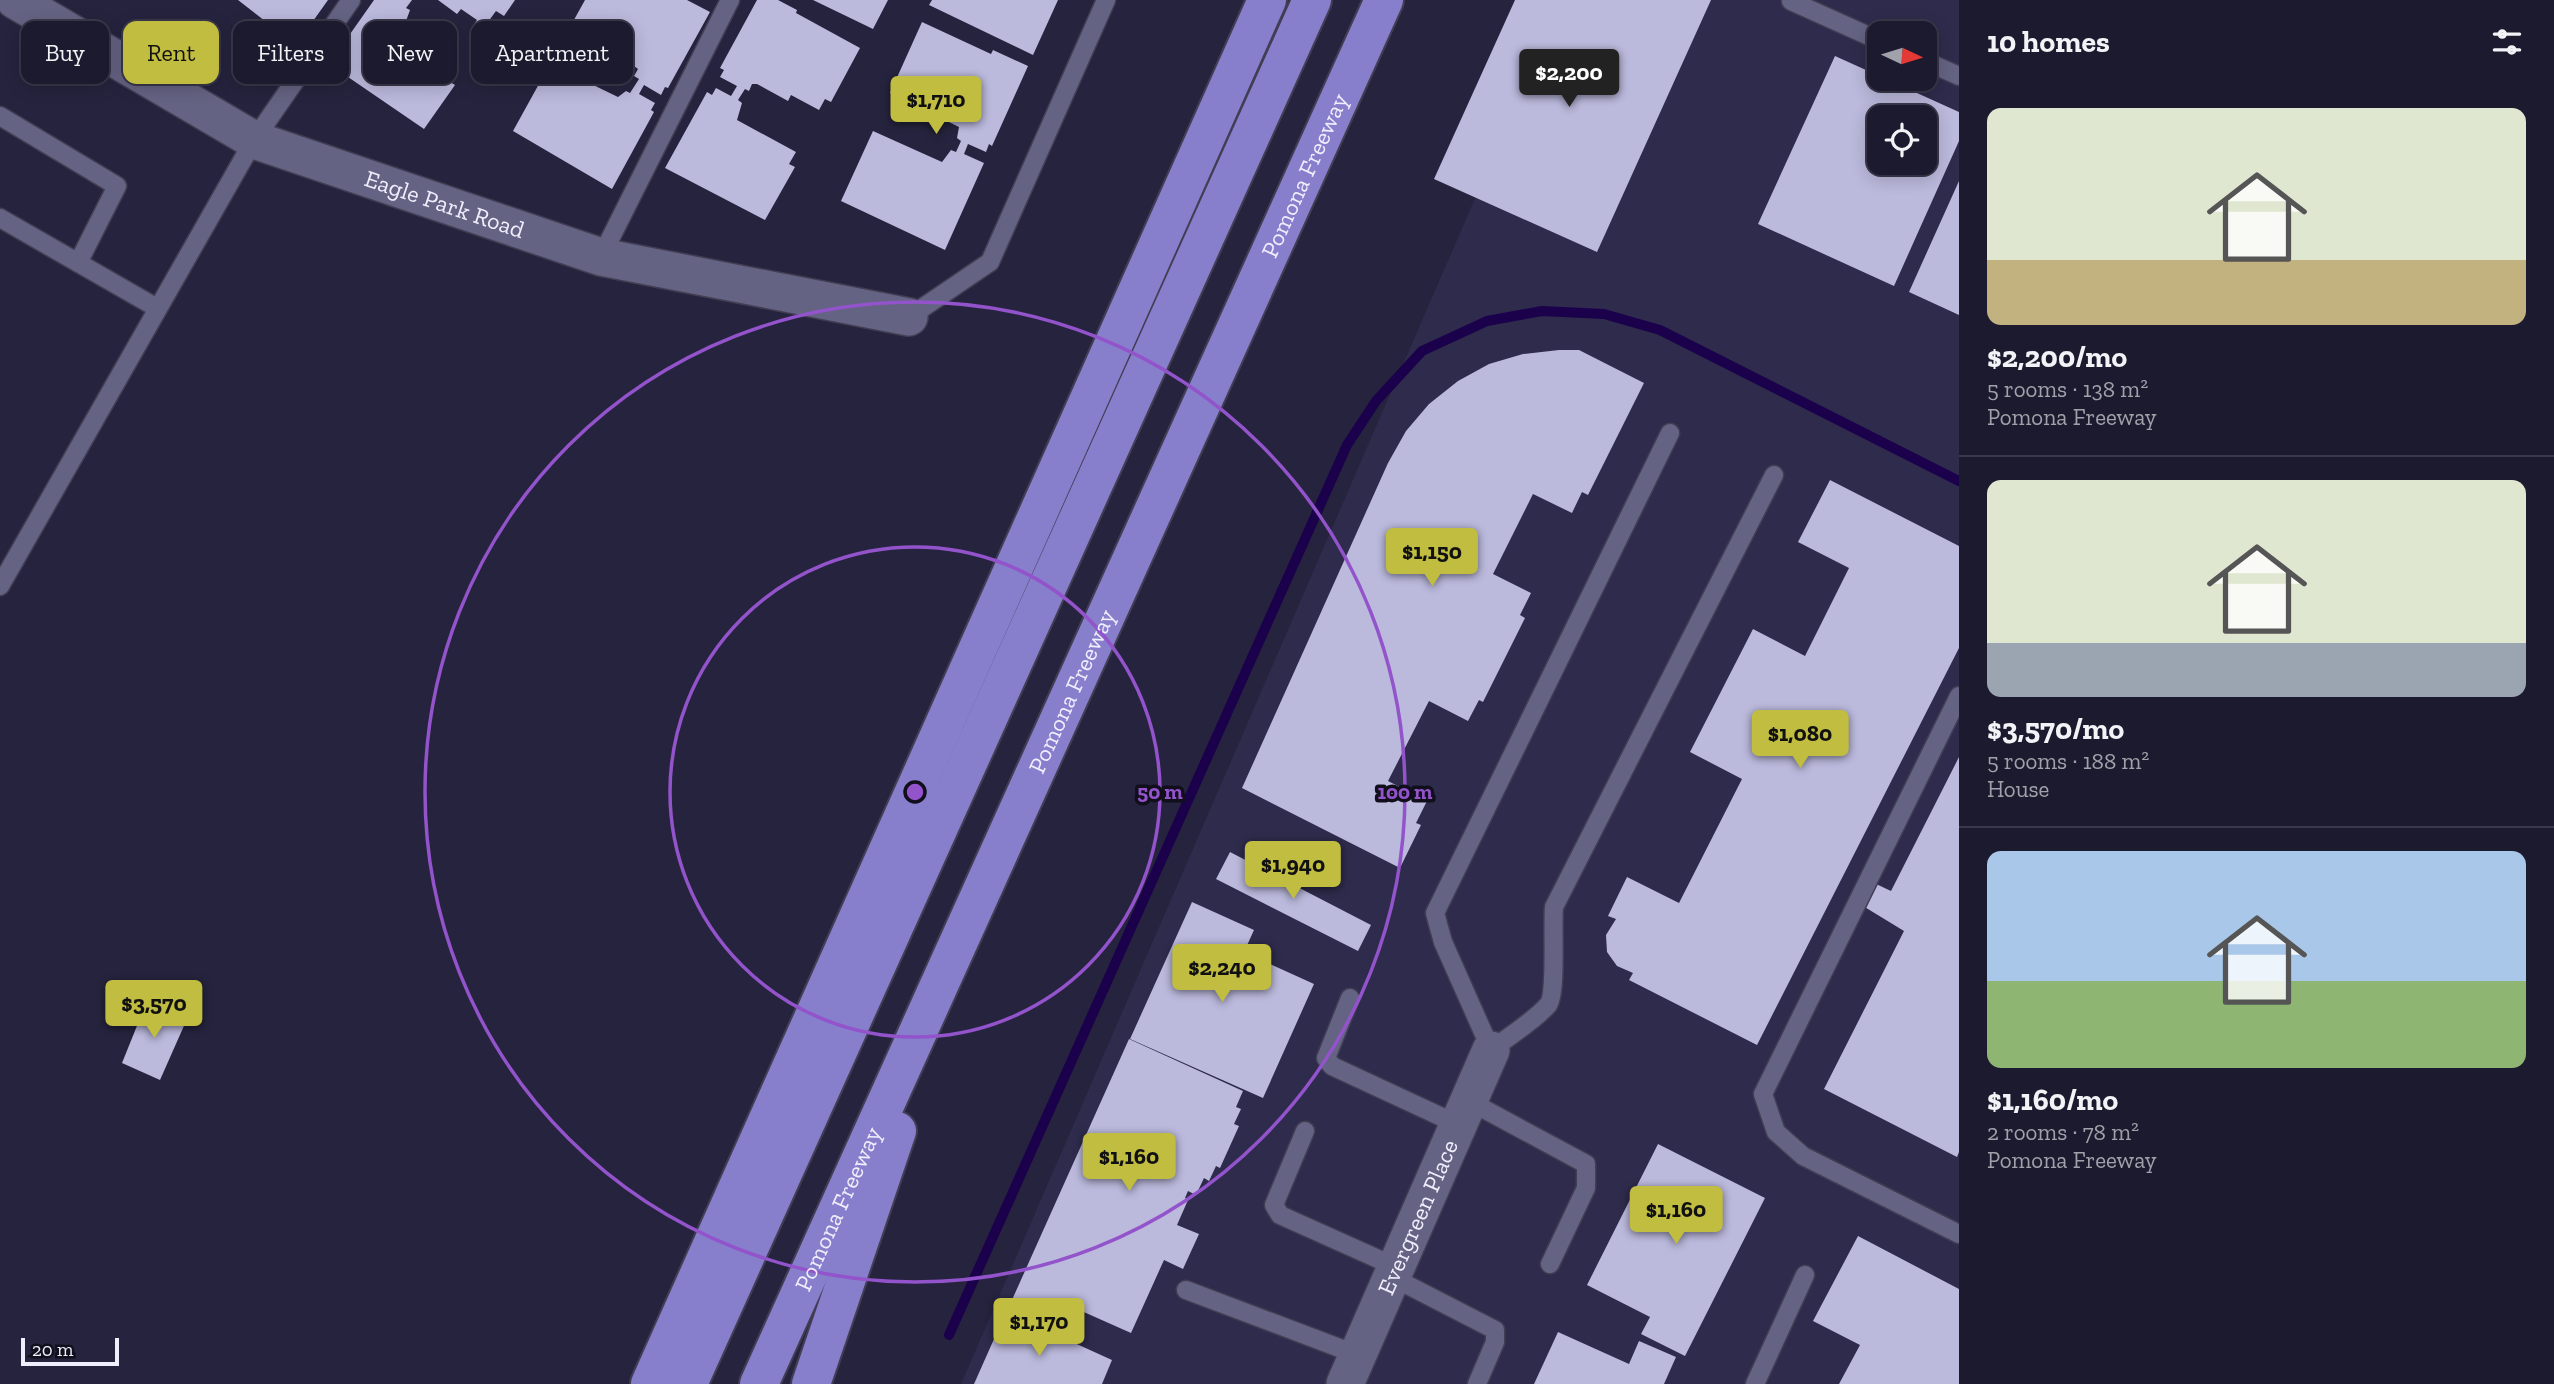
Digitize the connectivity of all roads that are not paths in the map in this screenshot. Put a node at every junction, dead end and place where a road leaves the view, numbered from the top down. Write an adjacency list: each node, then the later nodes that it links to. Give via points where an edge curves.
1 (15, 0): 14 (street, Eagle Park Road)
2 (351, 0): 14 (lane)
3 (730, 0): 16 (lane)
4 (1106, 0): 19 (lane, via 990,262)
5 (1266, 0): 35 (highway)
6 (1312, 0): 36 (highway)
7 (1335, 0): 37 (highway)
8 (1384, 0): 24 (highway, Pomona Freeway)
9 (1791, 1): 10 (lane)
10 (1867, 35)
11 (1937, 66): 12 (lane)
12 (1959, 76)
13 (0, 116): 17 (lane, via 117,186)
14 (254, 140): 16 (street, Eagle Park Road); 18 (lane)
15 (0, 218): 17 (lane)
16 (601, 257): 19 (street, Eagle Park Road)
17 (78, 263): 18 (lane)
18 (157, 308): 22 (lane)
19 (909, 317)
20 (1670, 433): 26 (lane, via 1435,913 1443,942)
21 (1774, 475): 26 (lane, via 1554,907 1554,986 1549,1004)
22 (0, 586)
23 (1959, 696): 29 (lane, via 1763,1094 1776,1132 1802,1156)
24 (973, 911): 38 (highway, Pomona Freeway); 39 (highway)
25 (1350, 998): 27 (lane, via 1326,1058 1332,1066)
26 (1491, 1050): 27 (street, Evergreen Place)
27 (1464, 1113): 30 (lane, via 1586,1164 1586,1188); 31 (street, Evergreen Place)
28 (1305, 1131): 31 (lane, via 1275,1205 1280,1214)
29 (1959, 1234)
30 (1550, 1264)
31 (1394, 1272): 34 (street, Evergreen Place); 40 (lane, via 1495,1330 1495,1342)
32 (1805, 1275): 41 (lane)
33 (1186, 1290): 34 (lane)
34 (1351, 1370)
35 (650, 1384)
36 (688, 1384)
37 (713, 1384)
38 (759, 1384)
39 (811, 1384)
40 (1477, 1384)
41 (1755, 1384)

